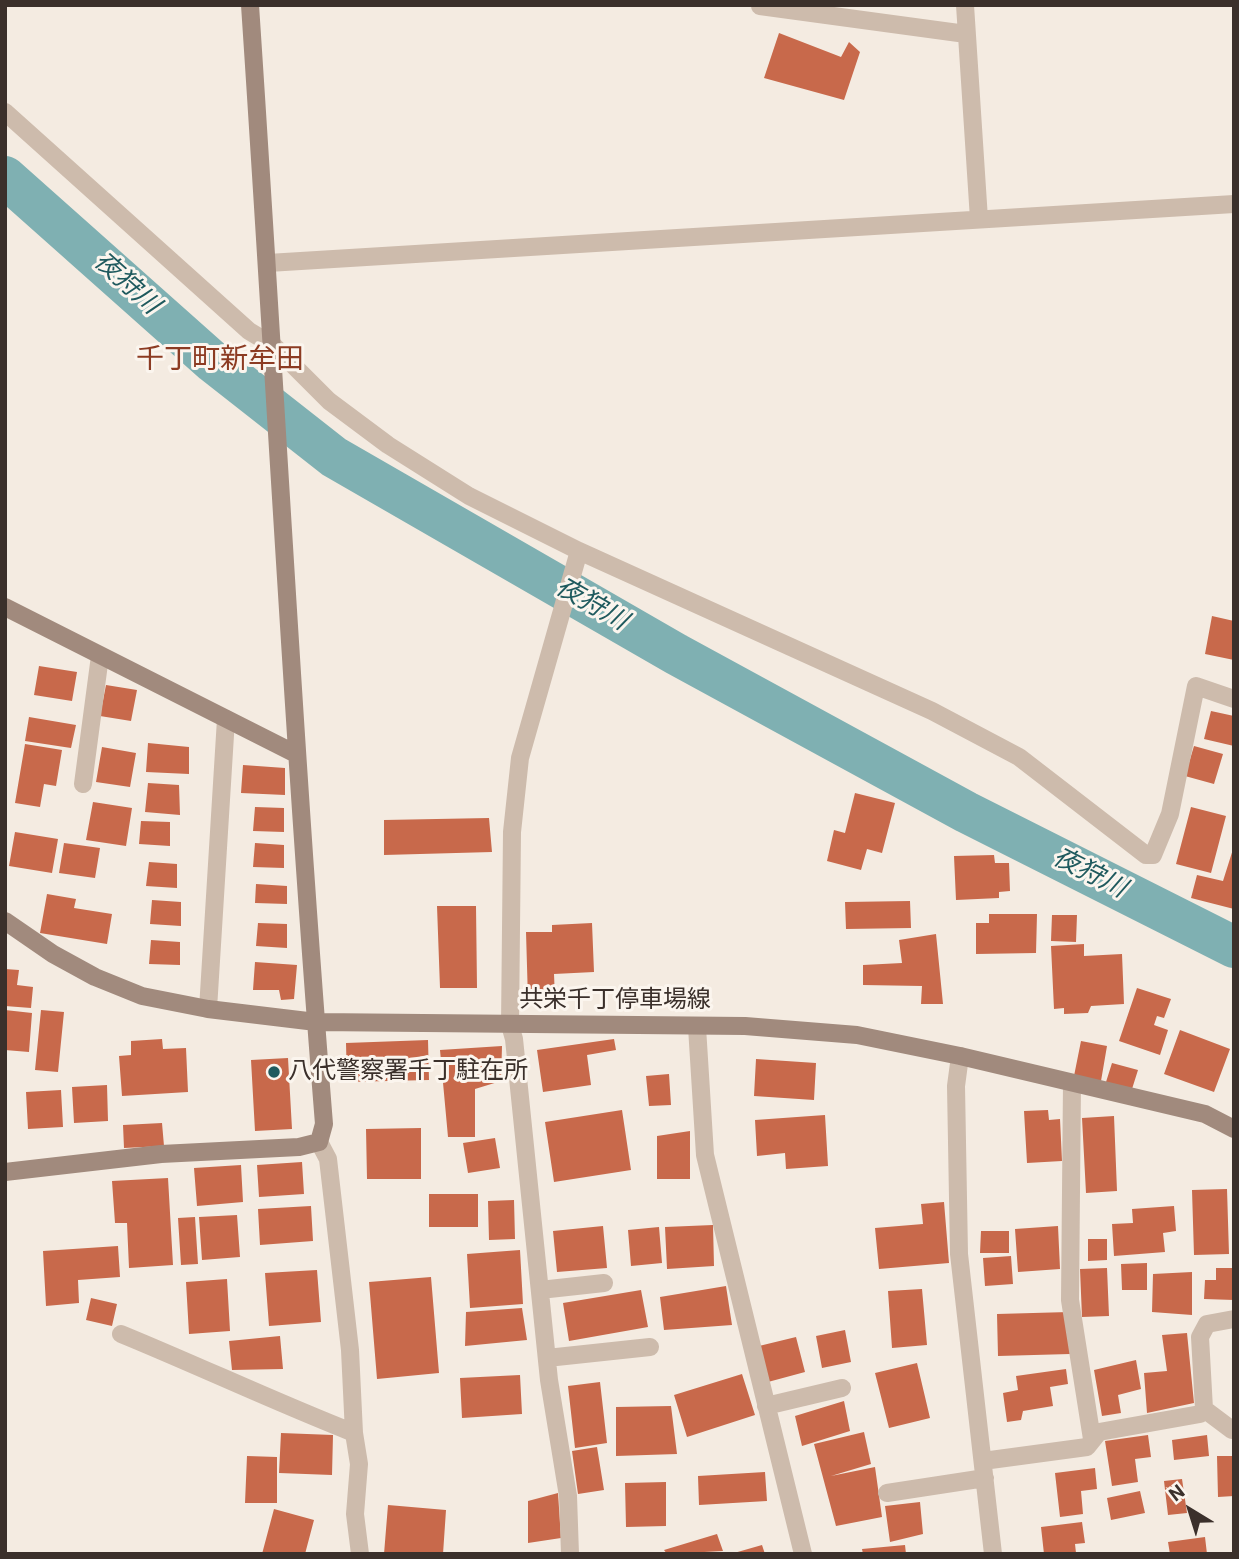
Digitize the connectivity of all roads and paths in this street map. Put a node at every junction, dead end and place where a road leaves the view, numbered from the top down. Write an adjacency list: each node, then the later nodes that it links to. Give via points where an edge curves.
1 (250, 5): 8 (street)
2 (965, 5): 4 (street)
3 (760, 6): 4 (street)
4 (966, 34): 7 (street)
5 (5, 111): 9 (street)
6 (1234, 204): 7 (street)
7 (979, 219): 8 (street)
8 (268, 263): 9 (street)
9 (274, 351): 10 (street, via 329,401 388,445 469,496); 15 (street)
10 (578, 555): 13 (street, via 932,711 1019,757 1146,855 1153,855 1170,814 1196,686); 20 (street, via 520,758 512,832)
11 (5, 607): 12 (street)
12 (100, 656): 14 (street); 16 (street)
13 (1234, 699)
14 (226, 719): 15 (street); 18 (street)
15 (296, 754): 19 (street)
16 (83, 784)
17 (5, 921): 18 (street, 共栄千丁停車場線, via 95,977 142,996)
18 (208, 1009): 19 (street, 共栄千丁停車場線)
19 (316, 1022): 20 (street, 共栄千丁停車場線); 25 (street, via 324,1124)
20 (510, 1025): 21 (street, 共栄千丁停車場線); 28 (street)
21 (697, 1027): 22 (street, 共栄千丁停車場線, via 857,1035); 34 (street, via 705,1155)
22 (960, 1056): 23 (street, 共栄千丁停車場線); 39 (street, via 956,1086 960,1254)
23 (1072, 1083): 24 (street, 共栄千丁停車場線, via 1205,1114); 38 (street, via 1070,1300)
24 (1234, 1129)
25 (319, 1142): 26 (street, via 299,1147 161,1153); 37 (street, via 328,1159)
26 (5, 1172)
27 (604, 1283): 28 (street)
28 (540, 1290): 32 (street)
29 (1234, 1319): 35 (street, via 1207,1324 1200,1337)
30 (121, 1334): 37 (street)
31 (650, 1347): 32 (street)
32 (547, 1358): 42 (street, via 568,1496)
33 (842, 1388): 34 (street)
34 (766, 1406): 43 (street)
35 (1204, 1409): 36 (street); 38 (street, via 1200,1414 1099,1432)
36 (1232, 1430)
37 (354, 1433): 41 (street)
38 (1092, 1439): 39 (street, via 1087,1447)
39 (984, 1470): 40 (street); 44 (street)
40 (887, 1493)
41 (360, 1554)
42 (570, 1554)
43 (803, 1554)
44 (993, 1554)

